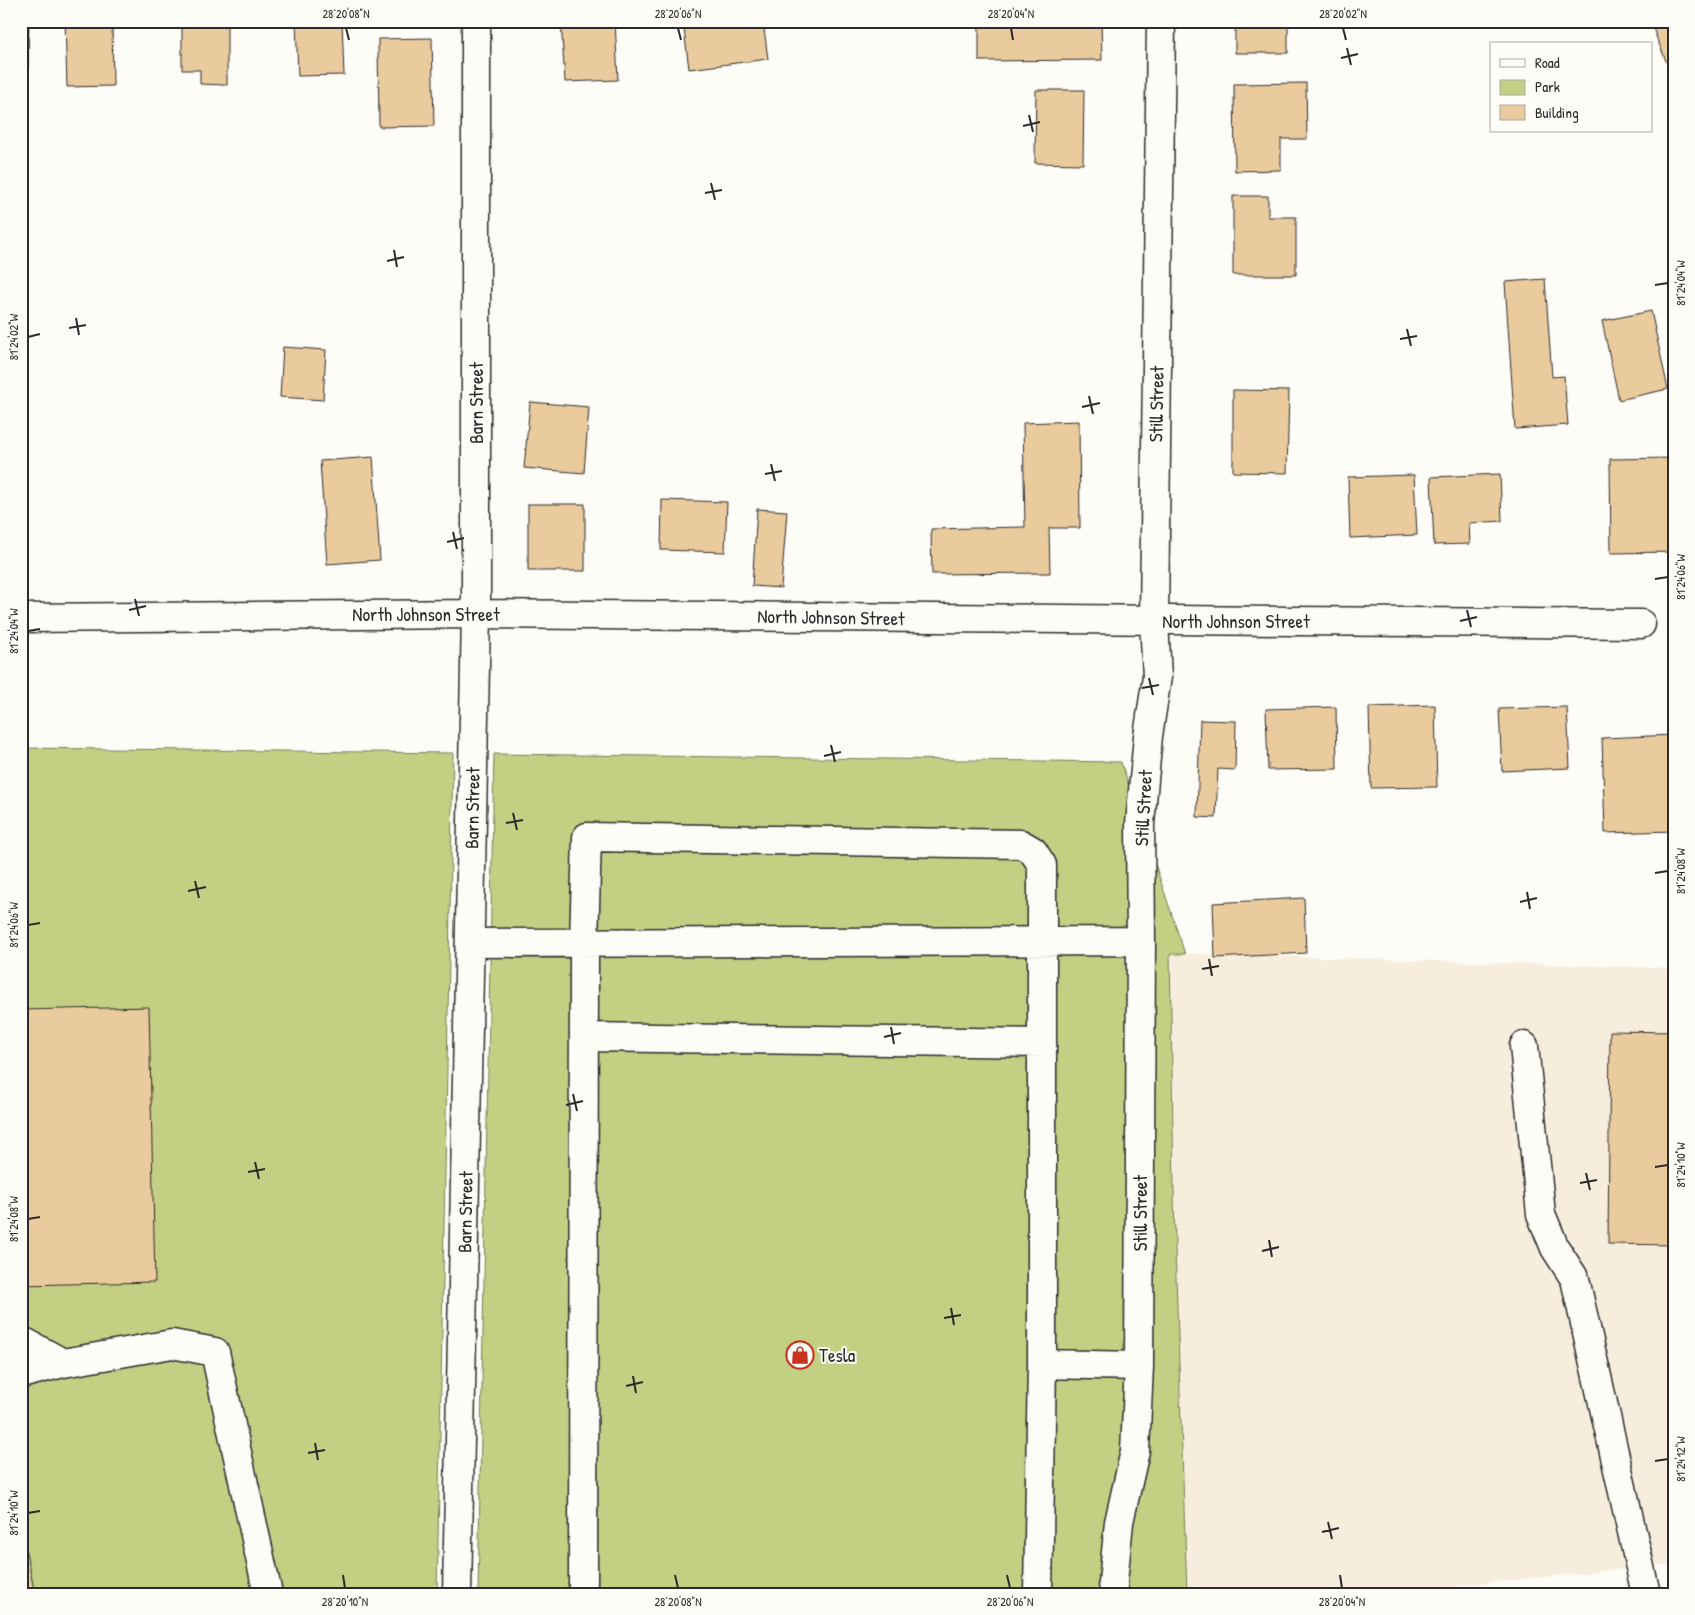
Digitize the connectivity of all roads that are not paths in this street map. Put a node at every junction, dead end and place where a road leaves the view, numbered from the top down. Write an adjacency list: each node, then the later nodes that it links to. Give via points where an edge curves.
1 (476, 21): 3 (street, Barn Street)
2 (1161, 21): 5 (street, Still Street)
3 (476, 614): 4 (street, North Johnson Street); 5 (street, North Johnson Street); 9 (street, Barn Street)
4 (21, 618)
5 (1154, 621): 6 (street, North Johnson Street); 8 (street, Still Street, via 1157,677 1140,824)
6 (1642, 624)
7 (1043, 941): 8 (street); 10 (street); 10 (street, via 1042,865 1034,851 1021,844 587,837); 12 (street)
8 (1141, 941): 17 (street, Still Street)
9 (470, 943): 10 (street); 20 (street, Barn Street)
10 (584, 943): 11 (street)
11 (584, 1037): 12 (street); 21 (street)
12 (1042, 1043): 16 (street)
13 (1524, 1046): 24 (street, via 1541,1214 1555,1248 1575,1279)
14 (21, 1340): 15 (street)
15 (63, 1363): 18 (street); 19 (street, via 172,1344 215,1352)
16 (1042, 1364): 17 (street); 22 (street)
17 (1139, 1366): 23 (street, Still Street, via 1135,1451 1119,1522)
18 (21, 1374)
19 (268, 1594)
20 (457, 1594)
21 (582, 1594)
22 (1038, 1594)
23 (1114, 1594)
24 (1646, 1594)

